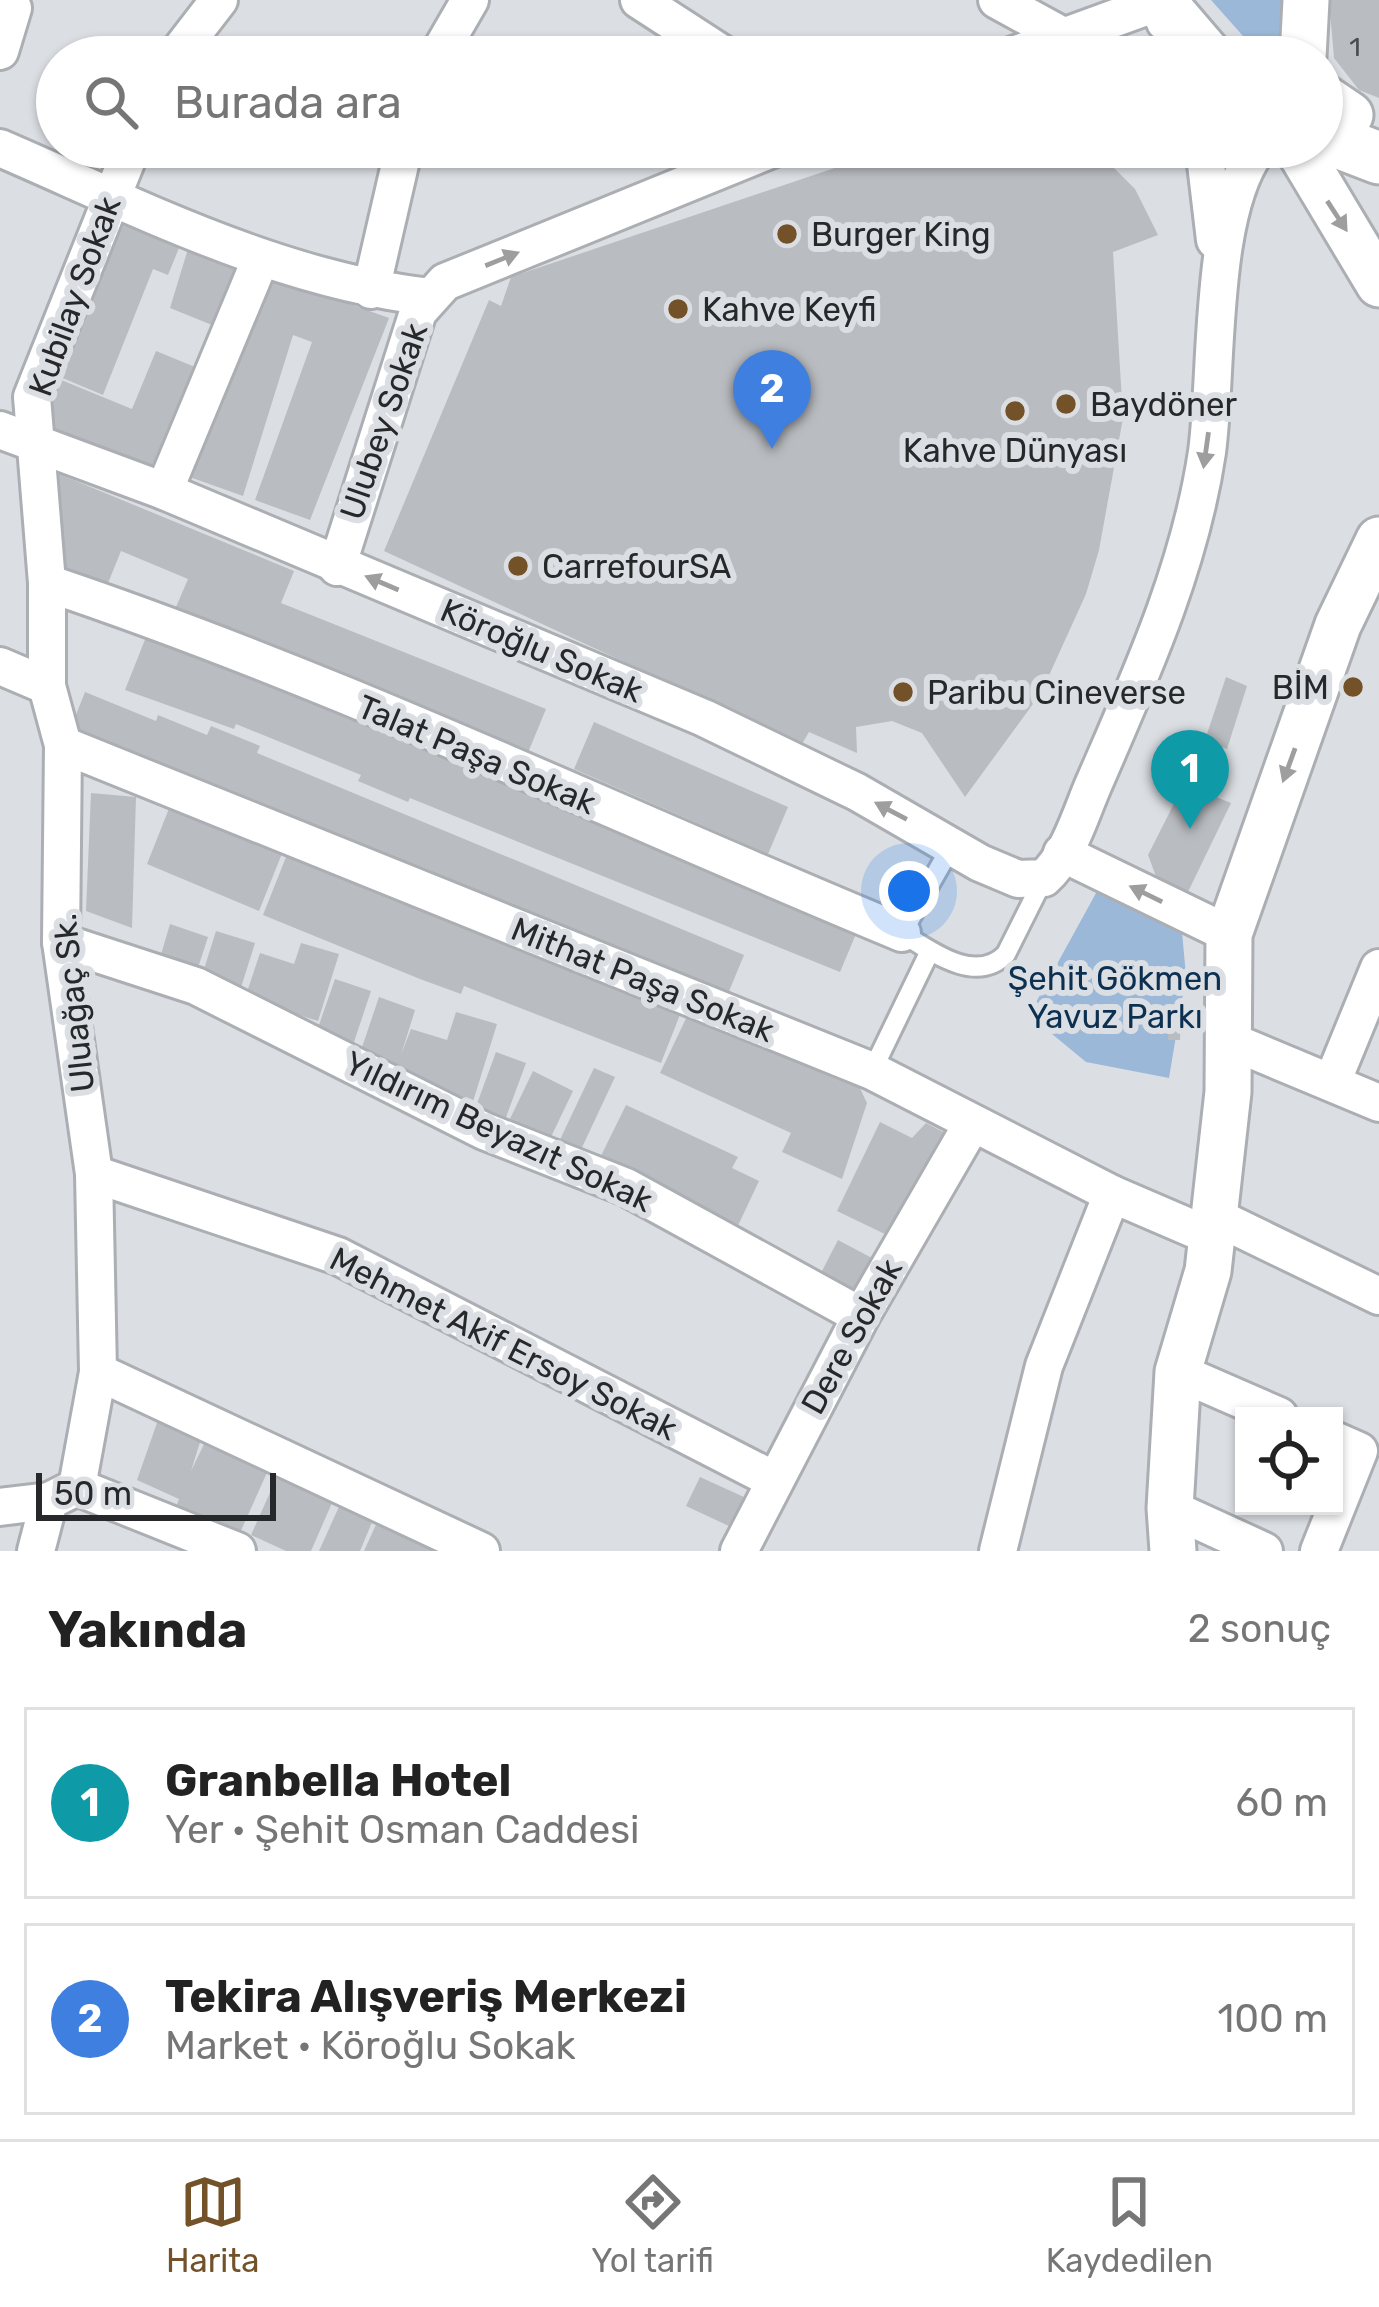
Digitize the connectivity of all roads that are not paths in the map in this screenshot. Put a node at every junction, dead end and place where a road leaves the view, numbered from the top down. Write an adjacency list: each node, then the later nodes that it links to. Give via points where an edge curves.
1 (218, 0): 8 (street)
2 (470, 0): 9 (street)
3 (639, 0): 10 (street)
4 (997, 0): 11 (street)
5 (1306, 0): 14 (street)
6 (1160, 1): 11 (street); 12 (street); 13 (main road)
7 (13, 8): 15 (street)
8 (191, 36)
9 (449, 36)
10 (695, 36)
11 (1063, 36)
12 (1170, 36)
13 (1189, 36)
14 (1304, 36)
15 (0, 51)
16 (1343, 121): 18 (main road)
17 (0, 148): 19 (street)
18 (1379, 158)
19 (36, 164)
20 (46, 168): 27 (street)
21 (122, 168): 27 (street, Kubilay Sokak)
22 (399, 168): 30 (street)
23 (725, 168): 32 (street, Ulubey Sokak, one-way to 23, via 445,282)
24 (1206, 168): 31 (street)
25 (1249, 168): 31 (street)
26 (1310, 168): 29 (street, one-way to 29)
27 (110, 196): 28 (street); 34 (street, Kubilay Sokak, via 32,397)
28 (261, 258): 30 (street); 35 (street)
29 (1379, 284)
30 (371, 290): 32 (street)
31 (1219, 291): 43 (street, one-way to 43, via 1207,450 1190,538)
32 (430, 297): 37 (street, Ulubey Sokak, via 418,312)
33 (0, 430): 34 (street, Köroğlu Sokak)
34 (37, 446): 35 (street, Köroğlu Sokak); 38 (street, Uluağaç Sk.)
35 (164, 491): 37 (street, Köroğlu Sokak)
36 (1379, 540): 44 (street, one-way to 44, via 1338,625)
37 (337, 567): 42 (street, Köroğlu Sokak, one-way to 37, via 704,718)
38 (47, 583): 40 (street, Uluağaç Sk.); 46 (street, Talat Paşa Sokak, via 292,675)
39 (0, 666): 40 (street)
40 (47, 686): 41 (street, Uluağaç Sk.)
41 (63, 746): 45 (street, Uluağaç Sk.); 49 (street, Mithat Paşa Sokak)
42 (951, 847): 43 (street, Köroğlu Sokak, via 1018,879); 46 (lane)
43 (1053, 866): 44 (street, Köroğlu Sokak, one-way to 43); 46 (lane, via 997,964 973,968)
44 (1229, 934): 48 (street)
45 (61, 942): 53 (street, Uluağaç Sk.); 57 (street, Yıldırım Beyazıt Sokak, via 196,986 484,1132 626,1187)
46 (916, 942): 49 (lane)
47 (1379, 968): 50 (street)
48 (1226, 1039): 50 (street); 55 (street)
49 (872, 1071): 52 (street, Mithat Paşa Sokak)
50 (1333, 1081): 51 (street)
51 (1379, 1102)
52 (972, 1124): 54 (street, Mithat Paşa Sokak); 57 (street, Dere Sokak)
53 (94, 1174): 58 (street, Uluağaç Sk.); 62 (street, Mehmet Akif Ersoy Sokak, via 338,1256)
54 (1112, 1194): 55 (street, Mithat Paşa Sokak); 72 (street, via 1044,1366)
55 (1213, 1226): 56 (street, Mithat Paşa Sokak); 59 (street)
56 (1379, 1296)
57 (861, 1316): 62 (street, Dere Sokak)
58 (98, 1372): 64 (street, Uluağaç Sk.); 70 (street)
59 (1178, 1372): 60 (street); 67 (street)
60 (1258, 1407)
61 (1343, 1444): 63 (street, via 1359,1450)
62 (772, 1479): 71 (street, Dere Sokak)
63 (1343, 1490)
64 (63, 1494): 65 (street); 68 (street, Uluağaç Sk.); 69 (street)
65 (0, 1507)
66 (1333, 1515): 74 (street)
67 (1171, 1529): 73 (street)
68 (36, 1551)
69 (237, 1551)
70 (481, 1551)
71 (739, 1551)
72 (998, 1551)
73 (1264, 1551)
74 (1319, 1551)

